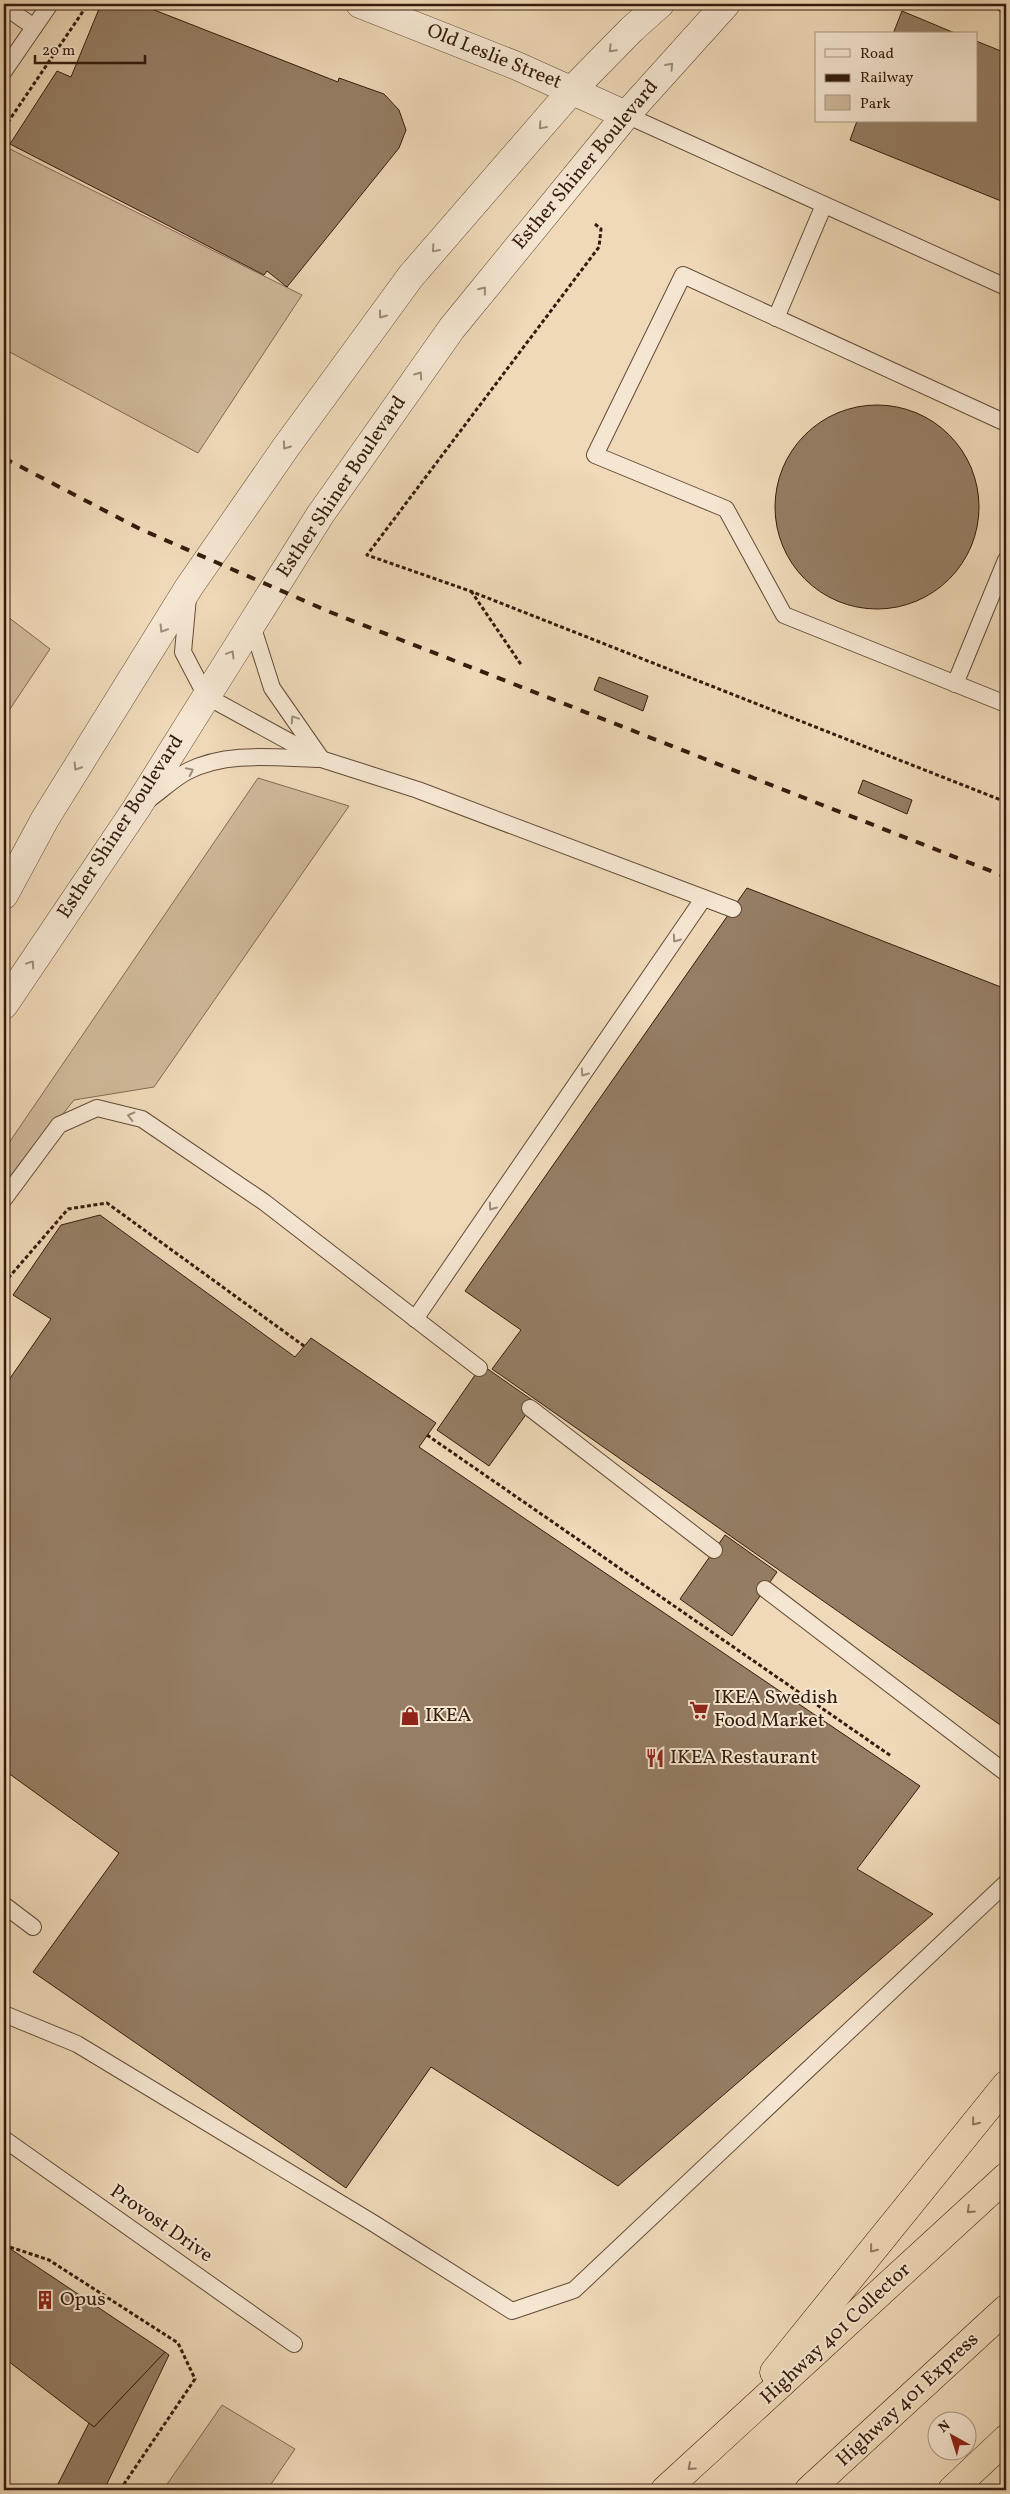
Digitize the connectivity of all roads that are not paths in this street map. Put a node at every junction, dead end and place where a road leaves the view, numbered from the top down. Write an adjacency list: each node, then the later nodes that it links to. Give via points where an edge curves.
1 (50, 4): 6 (lane)
2 (360, 4): 8 (street, Old Leslie Street)
3 (660, 4): 8 (street, one-way to 8)
4 (726, 4): 9 (street, Esther Shiner Boulevard, one-way to 4)
5 (4, 6): 6 (lane)
6 (34, 27): 7 (lane)
7 (4, 71)
8 (574, 90): 9 (street, Old Leslie Street); 15 (street, one-way to 15, via 411,276 286,446)
9 (626, 115): 10 (lane); 16 (street, Esther Shiner Boulevard, one-way to 9, via 320,515 452,328)
10 (824, 205): 11 (lane); 12 (lane)
11 (1006, 287)
12 (776, 318): 13 (lane); 17 (lane, via 683,276 595,455 726,509 784,615)
13 (1006, 423)
14 (1006, 560): 17 (lane)
15 (189, 587): 18 (lane, via 183,652); 22 (street, one-way to 22, via 45,819)
16 (251, 622): 18 (street, Esther Shiner Boulevard, one-way to 16); 20 (lane, one-way to 16, via 272,688)
17 (955, 684): 19 (lane)
18 (206, 696): 20 (lane); 21 (street, Esther Shiner Boulevard)
19 (1006, 704)
20 (322, 759): 21 (lane, one-way to 20, via 187,771 212,762 239,757); 23 (lane, via 418,790)
21 (136, 809): 25 (street, Esther Shiner Boulevard, one-way to 21)
22 (4, 895)
23 (703, 899): 24 (lane); 27 (lane, one-way to 27)
24 (733, 909)
25 (4, 1005)
26 (4, 1199): 27 (lane, one-way to 26, via 264,1202 142,1119 97,1108 59,1124)
27 (415, 1319): 28 (lane)
28 (479, 1368)
29 (530, 1408): 30 (lane)
30 (714, 1550)
31 (765, 1589): 32 (lane)
32 (1006, 1773)
33 (1006, 1883): 36 (lane, via 574,2290 512,2311 77,2044)
34 (4, 1905): 35 (lane)
35 (34, 1927)
36 (4, 2014)
37 (1006, 2085): 43 (highway, one-way to 43)
38 (4, 2138): 41 (lane, Provost Drive)
39 (1006, 2177): 43 (highway, Highway 401 Collector, one-way to 43)
40 (1006, 2309): 45 (highway, Highway 401 Express)
41 (294, 2344)
42 (1006, 2440): 46 (highway)
43 (717, 2444): 44 (highway, Highway 401 Collector, one-way to 44)
44 (665, 2490)
45 (809, 2490)
46 (952, 2490)

